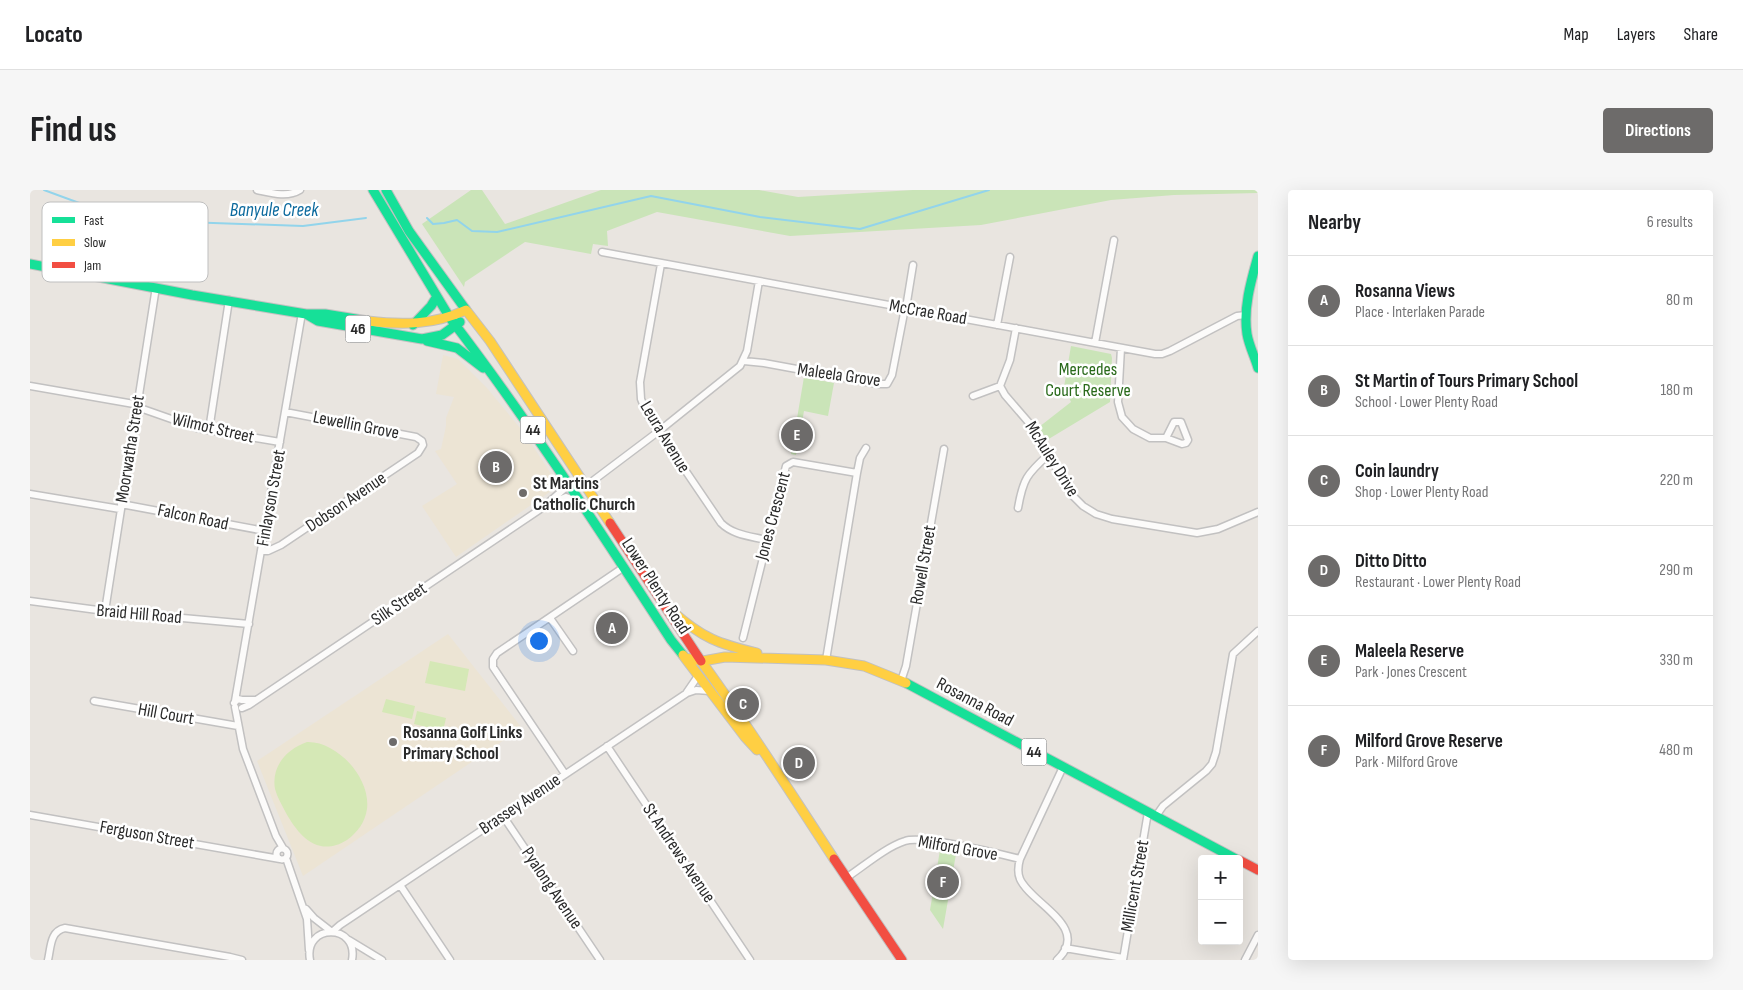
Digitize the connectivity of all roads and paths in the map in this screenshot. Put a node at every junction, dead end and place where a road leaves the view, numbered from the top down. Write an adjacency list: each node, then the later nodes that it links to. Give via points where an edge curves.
1 (256, 190): 2 (street, via 287,195)
2 (300, 190)
3 (373, 190): 14 (main road, Lower Plenty Road / 44)
4 (386, 190): 18 (main road, Lower Plenty Road / 44, via 408,231)
5 (1114, 240): 26 (street)
6 (602, 252): 9 (street, McCrae Road)
7 (1258, 256): 19 (main road)
8 (1010, 257): 22 (street)
9 (661, 264): 12 (street, McCrae Road); 38 (street, Leura Avenue, via 640,388 644,409)
10 (913, 265): 16 (street)
11 (124, 282): 13 (main road, 46)
12 (759, 282): 16 (street, McCrae Road); 29 (street)
13 (156, 288): 15 (main road, 46); 35 (street, Moorwatha Street)
14 (436, 298): 20 (main road, Lower Plenty Road / 44); 21 (main road)
15 (229, 300): 17 (main road, 46); 37 (street)
16 (905, 308): 22 (street, McCrae Road); 29 (street, Maleela Grove, via 892,375 887,384)
17 (304, 313): 21 (main road, 46); 25 (main road, 46, via 318,321); 36 (street, Finlayson Street)
18 (468, 313): 20 (main road, 46); 23 (main road, Lower Plenty Road / 44)
19 (1246, 315): 28 (street, McCrae Road, via 1237,316 1162,354); 30 (main road)
20 (453, 322): 21 (main road, 46); 25 (main road, 46, via 446,332 434,338); 27 (main road, Lower Plenty Road / 44)
21 (413, 324)
22 (997, 325): 24 (street, McCrae Road)
23 (479, 327): 27 (main road, via 469,331); 47 (main road, Lower Plenty Road / 44)
24 (1016, 328): 26 (street, McCrae Road); 33 (street, via 1010,360)
25 (413, 338): 31 (main road, 46, via 457,348)
26 (1095, 343): 28 (street, McCrae Road)
27 (472, 346): 31 (main road, Lower Plenty Road / 44)
28 (1121, 348): 39 (street, via 1118,402 1122,417 1141,434 1150,438)
29 (744, 361): 38 (street, via 735,372)
30 (1258, 368)
31 (494, 377): 46 (main road, Lower Plenty Road / 44)
32 (30, 386): 35 (street, Wilmot Street)
33 (1000, 386): 34 (street); 44 (street, McAuley Drive, via 1030,424)
34 (973, 396)
35 (137, 406): 37 (street, Wilmot Street, via 186,425); 50 (street, Moorwatha Street)
36 (285, 412): 40 (street, Finlayson Street); 41 (street, Lewellin Grove, via 416,437)
37 (209, 430): 40 (street, Wilmot Street)
38 (659, 431): 47 (street); 55 (street, Leura Avenue, via 721,523 736,533)
39 (1166, 438)
40 (280, 442): 54 (street, Finlayson Street)
41 (423, 443): 56 (street, Dobson Avenue, via 418,453 274,549)
42 (866, 448): 45 (street)
43 (944, 449): 75 (street, Rowell Street)
44 (1048, 455): 52 (street, via 1026,477); 53 (street, McAuley Drive, via 1077,501 1104,517 1197,533 1218,529)
45 (857, 473): 55 (street, Jones Crescent, via 793,462 788,464); 72 (street)
46 (570, 484): 49 (main road, Lower Plenty Road / 44); 51 (street, Silk Street)
47 (586, 486): 58 (main road, Lower Plenty Road / 44)
48 (30, 494): 50 (street, Falcon Road)
49 (583, 503): 51 (street, Silk Street, via 566,497); 57 (main road, Lower Plenty Road / 44)
50 (121, 506): 54 (street, Falcon Road); 60 (street, Moorwatha Street)
51 (542, 508): 79 (street, Silk Street, via 255,700)
52 (1018, 508)
53 (1258, 512)
54 (265, 531): 56 (street, Finlayson Street)
55 (766, 540): 65 (street, Jones Crescent)
56 (262, 551): 62 (street, Finlayson Street)
57 (624, 567): 61 (street); 66 (main road, Lower Plenty Road / 44)
58 (658, 598): 63 (main road, Lower Plenty Road); 67 (main road, Rosanna Road / 44, via 688,626)
59 (30, 601): 60 (street, Braid Hill Road)
60 (105, 611): 62 (street, Braid Hill Road)
61 (550, 618): 69 (street); 84 (street, via 495,655 492,665)
62 (249, 624): 79 (street, Finlayson Street)
63 (676, 626): 66 (main road, via 677,635); 68 (main road, Lower Plenty Road)
64 (1258, 631): 85 (street, via 1233,654 1212,764)
65 (743, 638)
66 (671, 640): 71 (main road, Lower Plenty Road / 44)
67 (714, 641): 68 (main road, via 705,640); 70 (main road, Rosanna Road / 44)
68 (693, 649): 71 (main road); 73 (main road, Lower Plenty Road)
69 (573, 651)
70 (764, 657): 72 (main road, Rosanna Road / 44); 73 (main road, Rosanna Road / 44, via 725,656)
71 (684, 658): 73 (main road, Rosanna Road / 44); 74 (main road, Lower Plenty Road)
72 (826, 660): 75 (main road, Rosanna Road / 44, via 864,666)
73 (701, 661): 82 (main road, Lower Plenty Road, via 738,711)
74 (698, 676): 76 (main road, Lower Plenty Road); 77 (street, Brassey Avenue)
75 (901, 681): 83 (main road, Rosanna Road / 44)
76 (710, 691): 77 (street, Brassey Avenue); 82 (main road, Lower Plenty Road)
77 (686, 693): 81 (street, Brassey Avenue)
78 (94, 702): 80 (street, Hill Court)
79 (239, 704): 80 (street, Finlayson Street)
80 (238, 726): 88 (street, Finlayson Street, via 243,749)
81 (607, 746): 84 (street, Brassey Avenue); 109 (street, St Andrews Avenue)
82 (773, 767): 93 (main road, Lower Plenty Road)
83 (1063, 767): 85 (main road, Rosanna Road / 44); 90 (street)
84 (565, 774): 87 (street, Brassey Avenue)
85 (1152, 814): 89 (main road, Rosanna Road / 44); 102 (street, Millicent Street)
86 (30, 815): 88 (street, Ferguson Street, via 264,856)
87 (503, 816): 94 (street, Brassey Avenue); 108 (street, Pyalong Avenue)
88 (281, 855): 95 (street, via 290,869)
89 (1229, 855)
90 (1020, 859): 93 (street, Milford Grove, via 910,839 891,847); 100 (street, via 1020,879 1061,922 1066,934)
91 (1243, 862): 92 (main road, Rosanna Road / 44)
92 (1258, 870)
93 (846, 878): 110 (main road, Lower Plenty Road)
94 (400, 885): 96 (street, Brassey Avenue); 107 (street)
95 (303, 906): 97 (street); 101 (street)
96 (354, 916): 97 (street, Brassey Avenue); 99 (street, via 346,926)
97 (332, 932): 99 (street); 101 (street, Brassey Avenue, via 325,932 312,942)
98 (1258, 935): 112 (street)
99 (347, 939): 105 (street); 106 (street)
100 (1066, 948): 102 (street); 111 (street)
101 (309, 956)
102 (1123, 959)
103 (48, 960): 104 (street, via 54,934 64,928)
104 (242, 960)
105 (352, 960)
106 (382, 960)
107 (450, 960)
108 (600, 960)
109 (750, 960)
110 (902, 960)
111 (1056, 960)
112 (1245, 960)

